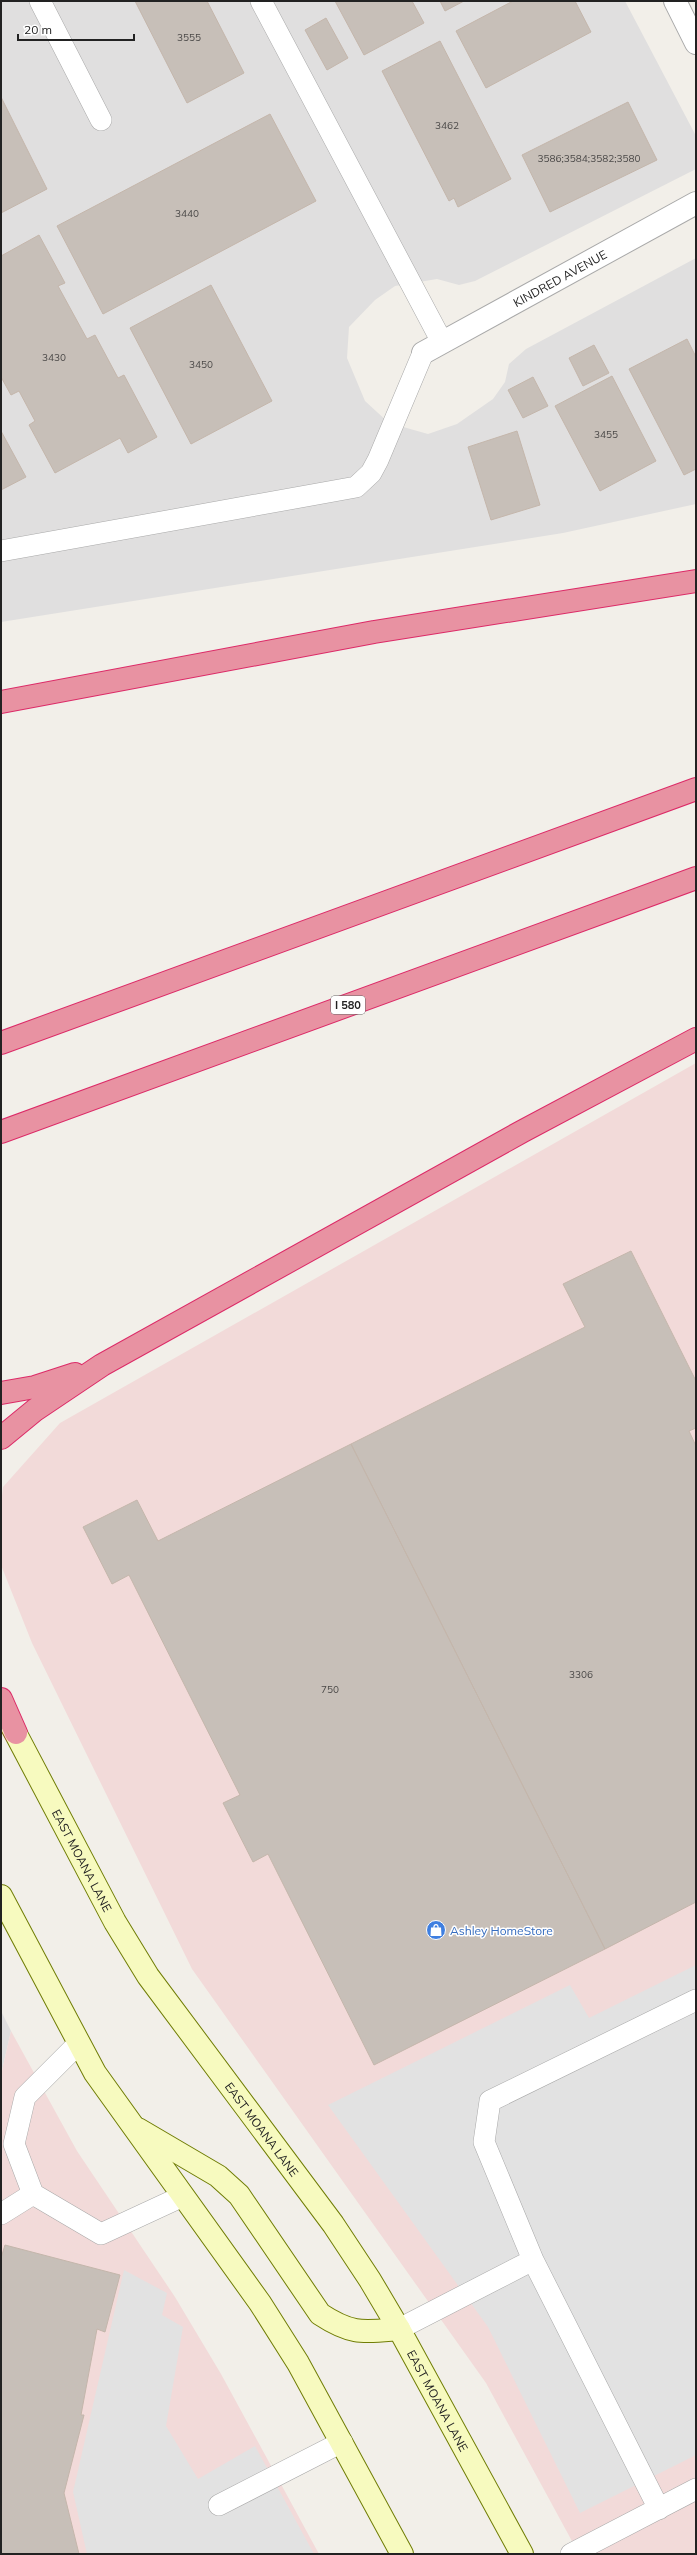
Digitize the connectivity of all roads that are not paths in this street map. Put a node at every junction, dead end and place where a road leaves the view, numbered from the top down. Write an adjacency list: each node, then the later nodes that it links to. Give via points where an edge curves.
1 (40, 1): 5 (lane)
2 (261, 1): 7 (lane)
3 (675, 1): 4 (street)
4 (696, 43)
5 (101, 120)
6 (696, 203): 7 (street, KINDRED AVENUE)
7 (442, 342): 8 (street, KINDRED AVENUE)
8 (423, 354): 9 (lane, via 378,460 371,473 356,487)
9 (1, 551)
10 (696, 581): 12 (highway, via 374,632)
11 (1, 696): 12 (highway)
12 (30, 696): 13 (highway)
13 (1, 702)
14 (696, 789): 17 (highway)
15 (696, 878): 18 (highway, I 580)
16 (696, 1039): 19 (highway, via 523,1131)
17 (1, 1043)
18 (1, 1132)
19 (102, 1365): 20 (highway, via 35,1388); 21 (highway, via 35,1410)
20 (1, 1393)
21 (1, 1438)
22 (1, 1699): 24 (highway)
23 (1, 1706): 24 (main road, EAST MOANA LANE)
24 (16, 1733): 34 (main road, EAST MOANA LANE, via 115,1922 148,1976 333,2224)
25 (1, 1896): 26 (main road)
26 (6, 1919): 28 (main road)
27 (696, 2000): 33 (lane, via 490,2101 484,2142)
28 (79, 2043): 29 (main road, via 96,2073); 30 (lane, via 25,2097 14,2144)
29 (132, 2125): 31 (main road); 34 (main road, via 218,2176 239,2195 320,2314 338,2326 358,2332)
30 (33, 2194): 31 (lane, via 101,2234); 32 (lane)
31 (183, 2196): 35 (main road, via 260,2303 298,2363)
32 (1, 2214)
33 (534, 2260): 34 (lane); 38 (lane)
34 (399, 2329): 40 (main road, EAST MOANA LANE)
35 (342, 2442): 37 (lane); 39 (main road)
36 (696, 2489): 38 (lane)
37 (219, 2505)
38 (659, 2508): 41 (lane)
39 (402, 2554)
40 (522, 2554)
41 (571, 2554)

